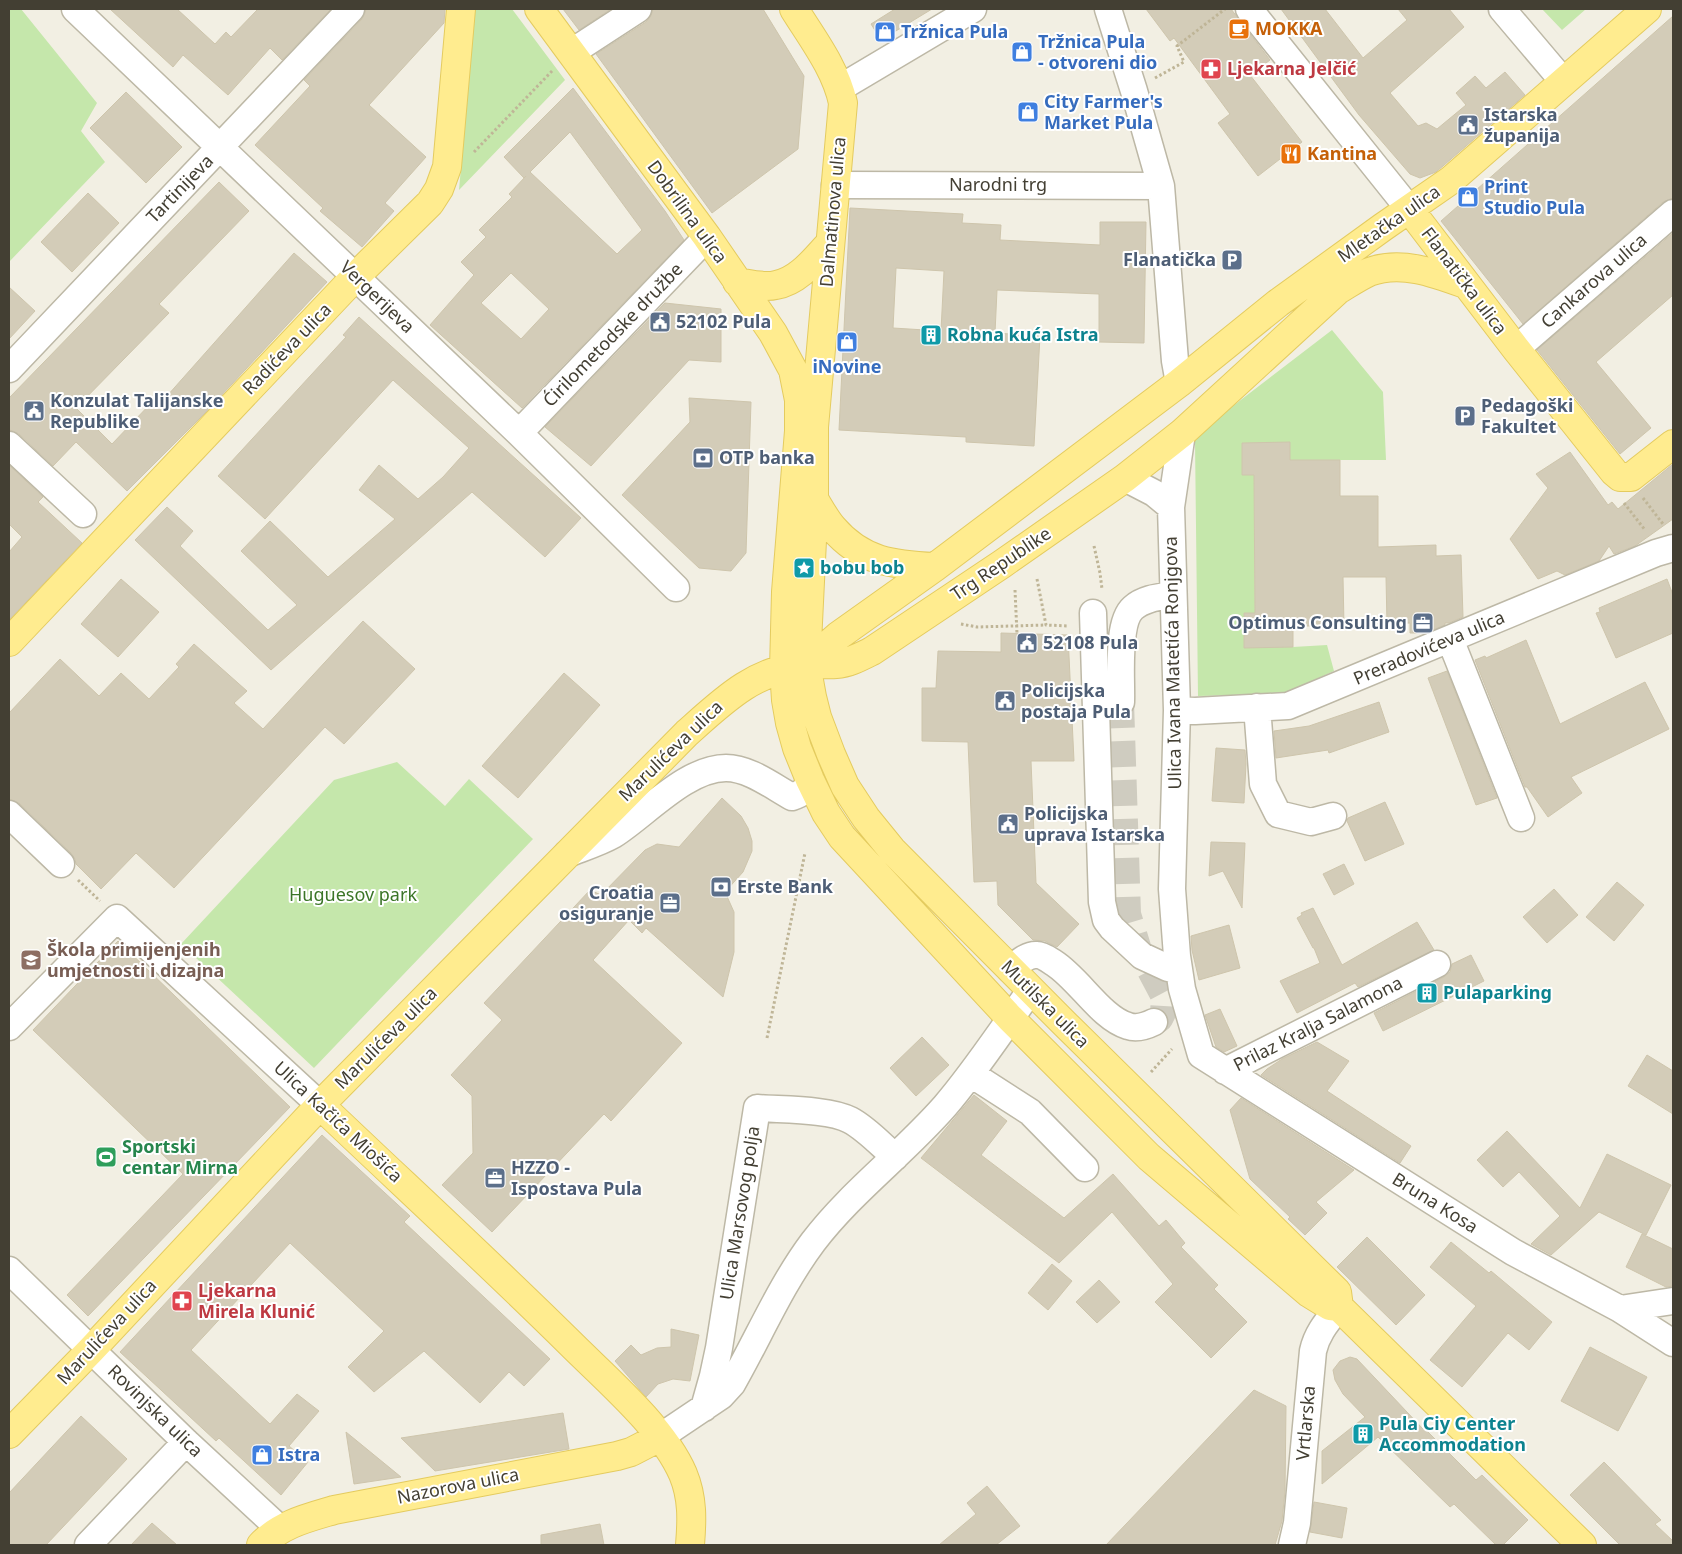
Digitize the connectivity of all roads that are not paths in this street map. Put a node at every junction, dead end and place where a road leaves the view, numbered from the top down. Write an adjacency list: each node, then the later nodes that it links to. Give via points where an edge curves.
1 (75, 9): 15 (street, Vergerijeva)
2 (351, 9): 15 (street, Tartinijeva)
3 (461, 9): 22 (main road, Radićeva ulica, via 449,154 439,189)
4 (539, 9): 12 (main road, Dobrilina ulica)
5 (638, 9): 12 (street)
6 (794, 9): 14 (main road, Dalmatinova ulica)
7 (973, 9): 14 (street)
8 (1108, 9): 17 (street)
9 (1249, 9): 18 (street, Flanatička ulica)
10 (1502, 9): 13 (street)
11 (1648, 9): 13 (main road, Mletačka ulica)
12 (572, 52): 20 (main road, Dobrilina ulica)
13 (1563, 81): 18 (main road, Mletačka ulica, via 1451,180)
14 (840, 88): 16 (main road, Dalmatinova ulica, via 843,103)
15 (220, 147): 22 (street, Vergerijeva); 26 (street, Tartinijeva)
16 (835, 185): 17 (street, Narodni trg); 21 (main road, Dalmatinova ulica)
17 (1161, 186): 27 (street)
18 (1410, 210): 24 (main road, Flanatička ulica); 27 (main road, Mletačka ulica, via 1278,303)
19 (1673, 213): 25 (street, Cankarova ulica)
20 (707, 237): 23 (main road, Dobrilina ulica); 30 (street, Ćirilometodske družbe)
21 (830, 243): 23 (main road, via 807,268 788,282 774,286); 29 (main road, Dalmatinova ulica)
22 (355, 277): 30 (street, Vergerijeva); 44 (main road, Radićeva ulica)
23 (738, 282): 29 (main road, Dobrilina ulica, via 773,333 793,370)
24 (1465, 284): 25 (main road, Flanatička ulica); 31 (main road, Mletačka ulica, via 1417,269 1388,269 1356,279 1338,290)
25 (1516, 349): 32 (main road, Flanatička ulica, via 1630,492 1637,474)
26 (9, 369)
27 (1179, 383): 28 (main road, Mletačka ulica)
28 (1121, 426): 39 (main road, Trg Republike)
29 (807, 429): 35 (main road); 45 (main road, via 786,592)
30 (518, 433): 40 (street, Vergerijeva)
31 (1182, 433): 34 (main road, Trg Republike); 36 (street, Ulica Ivana Matetića Ronjgova)
32 (1673, 444)
33 (9, 445): 37 (street)
34 (1125, 478): 36 (street, via 1154,493); 45 (main road, Trg Republike, via 872,651 836,664)
35 (814, 499): 39 (main road, via 832,527 864,552 887,563); 45 (main road)
36 (1171, 507): 41 (street, Ulica Ivana Matetića Ronjgova)
37 (83, 514)
38 (1673, 548): 43 (street, Preradovićeva ulica)
39 (935, 567): 45 (main road, Trg Republike)
40 (676, 588)
41 (1173, 595): 46 (street, via 1139,603 1125,619); 48 (street, Ulica Ivana Matetića Ronjgova)
42 (1089, 611): 57 (street, via 1102,902 1106,920 1142,956 1168,968)
43 (1450, 639): 47 (street, Preradovićeva ulica, via 1288,706); 52 (street)
44 (9, 642)
45 (795, 666): 49 (main road, via 786,700 797,748); 53 (main road, Marulićeva ulica, via 754,679 733,692 687,733); 56 (main road, Mutilska ulica, via 812,697 824,738 845,786 866,818 892,850)
46 (1121, 702)
47 (1257, 707): 48 (street, Preradovićeva ulica); 51 (street, via 1263,784 1278,814 1311,822)
48 (1177, 710): 57 (street, Ulica Ivana Matetića Ronjgova, via 1172,889)
49 (810, 780): 53 (street, via 800,795 792,797 743,770 709,771 688,779 612,835); 59 (main road, Mutilska ulica, via 842,837)
50 (9, 814): 54 (street)
51 (1333, 816)
52 (1522, 818)
53 (567, 855): 65 (main road, Marulićeva ulica)
54 (61, 864)
55 (1437, 964): 63 (street, Prilaz Kralja Salamona)
56 (1010, 969): 58 (main road, Mutilska ulica); 60 (street, via 1029,956 1046,958 1071,977 1110,1017 1128,1026 1147,1026)
57 (1179, 969): 62 (street, Ulica Ivana Matetića Ronjgova)
58 (1031, 990): 59 (street); 70 (main road, Mutilska ulica, via 1337,1292)
59 (1010, 1018): 64 (street); 70 (main road, Mutilska ulica, via 1149,1157 1309,1293)
60 (1154, 1022)
61 (9, 1027): 65 (street, Ulica Kačića Miošića, via 117,918)
62 (1200, 1055): 63 (street, Bruna Kosa)
63 (1225, 1071): 71 (street, Bruna Kosa, via 1513,1252)
64 (971, 1074): 66 (street, via 946,1106); 67 (street, via 1030,1112)
65 (320, 1105): 73 (main road, Marulićeva ulica); 76 (main road, Ulica Kačića Miošića, via 523,1297)
66 (895, 1158): 74 (street, via 832,1218 812,1244 797,1264 732,1384); 74 (street, Ulica Marsovog polja, via 850,1119 834,1113 757,1108 719,1348)
67 (1085, 1168)
68 (9, 1270): 73 (street, Rovinjska ulica)
69 (1673, 1301): 71 (street)
70 (1339, 1308): 81 (street, Vrtlarska, via 1322,1328 1313,1351 1297,1523); 82 (main road, Mutilska ulica)
71 (1620, 1309): 72 (street, Bruna Kosa)
72 (1673, 1343)
73 (91, 1350): 75 (main road, Marulićeva ulica); 77 (street, Rovinjska ulica)
74 (704, 1408): 76 (street)
75 (9, 1434)
76 (660, 1437): 78 (main road, Nazorova ulica, via 617,1456 334,1510 296,1522); 80 (main road, via 674,1456 689,1495 692,1518)
77 (186, 1442): 78 (street, Rovinjska ulica); 79 (street)
78 (271, 1537)
79 (88, 1545)
80 (690, 1545)
81 (1292, 1545)
82 (1582, 1545)

